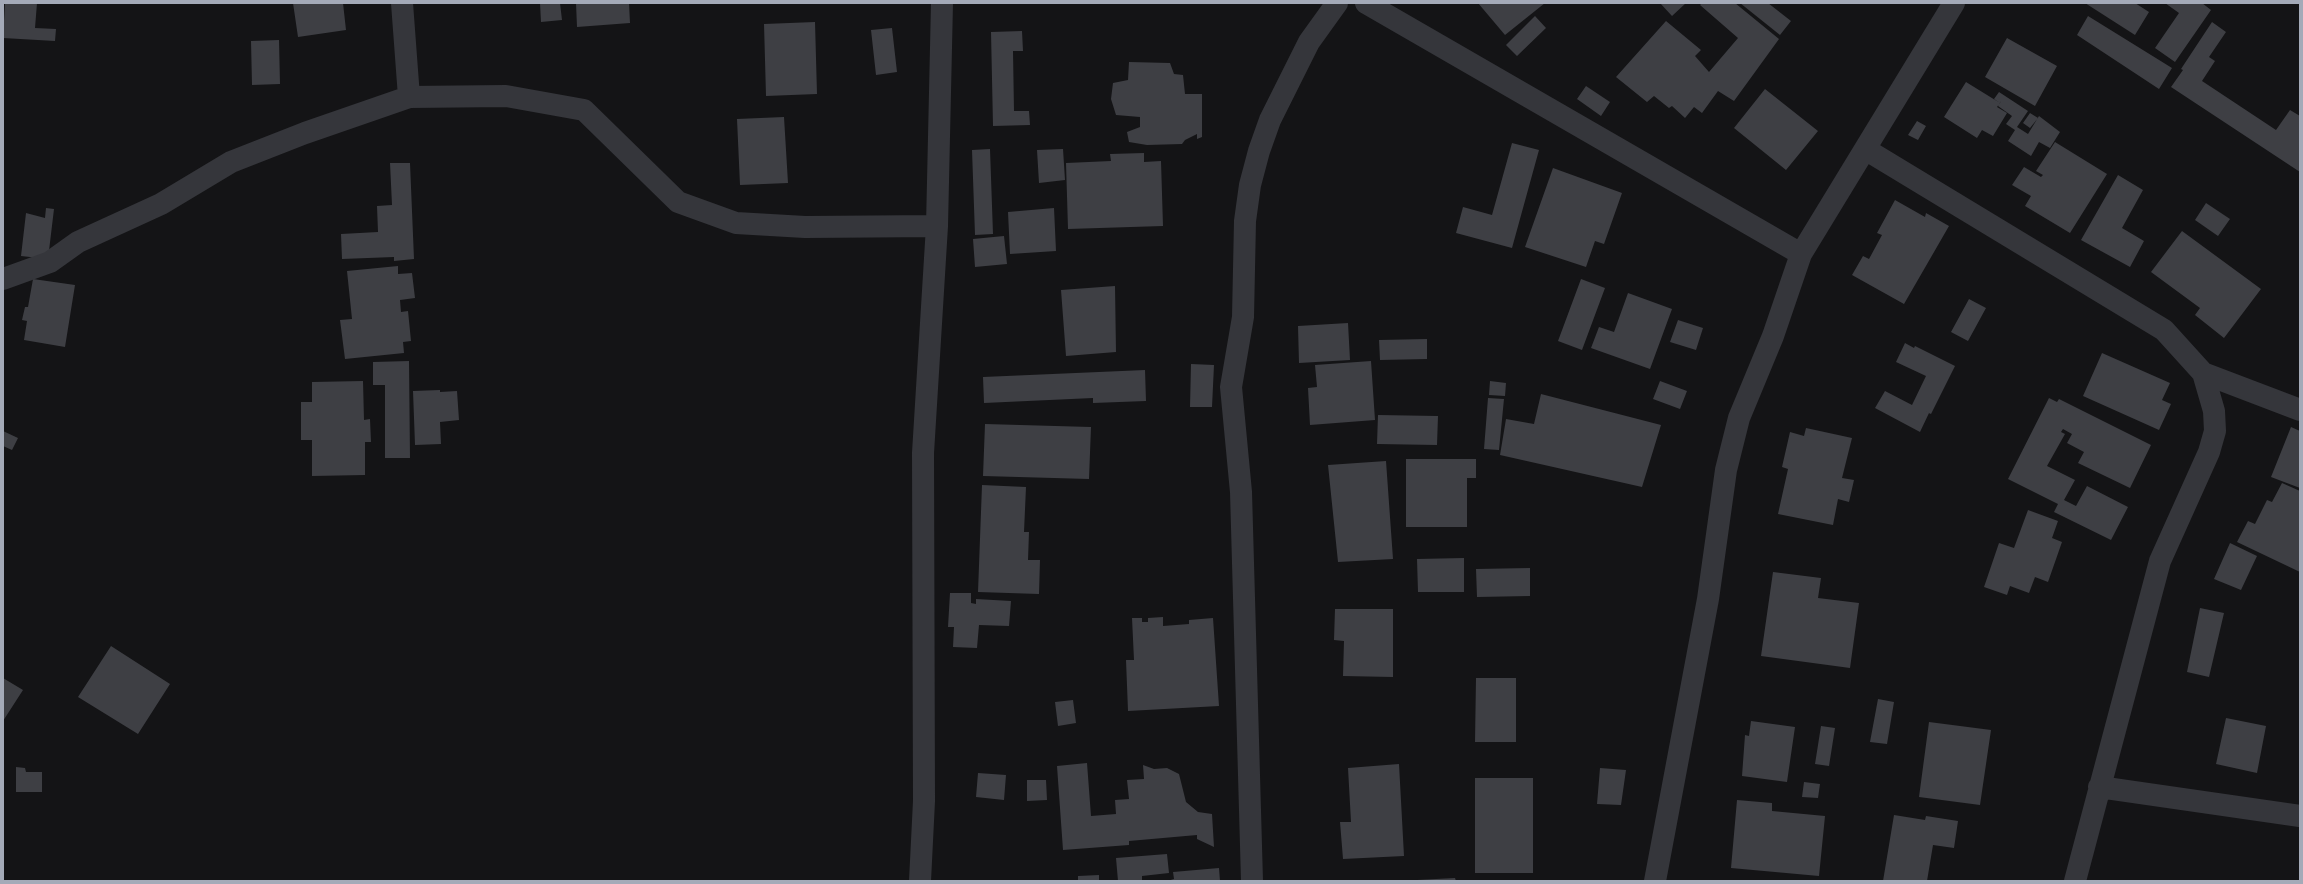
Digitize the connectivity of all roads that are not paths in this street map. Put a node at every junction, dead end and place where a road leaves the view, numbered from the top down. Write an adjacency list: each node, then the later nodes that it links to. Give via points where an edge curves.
1 (402, 3): 6 (street)
2 (942, 3): 8 (street)
3 (1337, 3): 16 (street, via 1309,42 1270,120 1250,185 1245,221 1243,317 1231,387 1241,492)
4 (1366, 3): 9 (street)
5 (1954, 3): 7 (street)
6 (409, 97): 8 (street, via 506,96 584,110 678,202 736,223 805,227); 10 (street, via 231,162 161,204 78,242 50,262)
7 (1865, 149): 9 (street); 11 (street, via 2164,330)
8 (937, 226): 15 (street, via 923,453 924,801)
9 (1802, 254): 17 (street, via 1773,336 1739,418 1726,470 1708,599)
10 (3, 279)
11 (2203, 373): 12 (street); 13 (street, via 2214,412 2215,431 2209,452 2160,561)
12 (2300, 410)
13 (2099, 787): 14 (street); 18 (street)
14 (2300, 816)
15 (920, 881)
16 (1252, 881)
17 (1655, 881)
18 (2075, 881)

